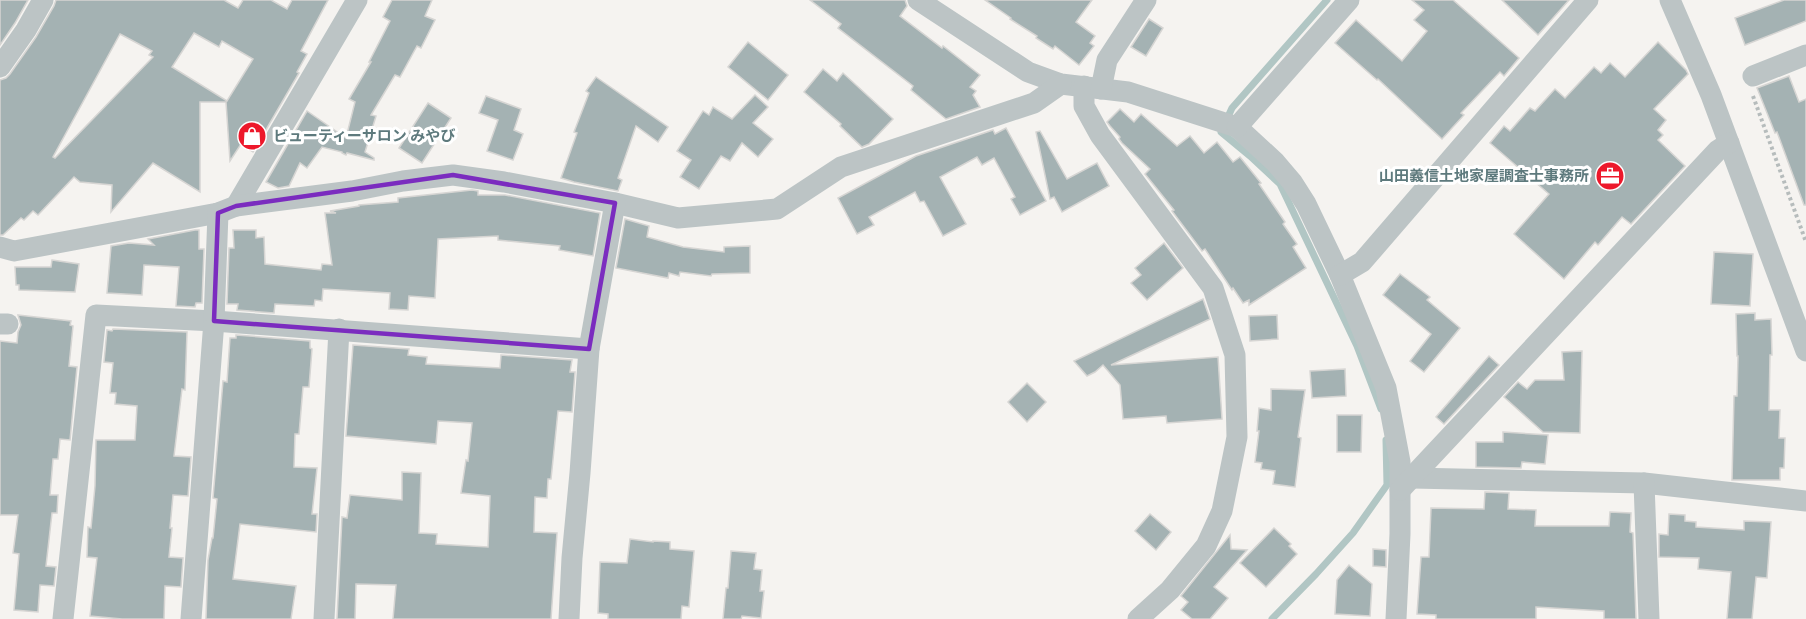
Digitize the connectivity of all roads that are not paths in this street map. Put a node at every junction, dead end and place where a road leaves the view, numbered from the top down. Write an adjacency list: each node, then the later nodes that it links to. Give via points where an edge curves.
1 (43, 0): 9 (street)
2 (357, 0): 16 (street)
3 (1146, 0): 12 (street)
4 (1349, 0): 13 (street)
5 (1588, 0): 18 (street, via 1362,262)
6 (1670, 0): 14 (street)
7 (922, 1): 11 (street, via 1028,72)
8 (1806, 55): 10 (street)
9 (0, 67)
10 (1752, 83)
11 (1061, 84): 12 (street); 15 (street, via 1034,103 841,167 777,209 678,218)
12 (1092, 87): 13 (street, via 1128,92); 30 (street, via 1084,106 1100,135 1213,288 1235,355 1237,437 1222,511 1206,546 1170,590)
13 (1237, 127): 18 (street, via 1292,182)
14 (1729, 143): 22 (street); 24 (street, via 1718,150)
15 (615, 203): 16 (street, via 453,175); 21 (street)
16 (227, 210): 17 (street, via 15,251); 19 (street)
17 (0, 247)
18 (1340, 275): 24 (street, via 1386,388)
19 (214, 321): 20 (street); 26 (street, via 96,315); 27 (street)
20 (339, 329): 21 (street); 28 (street)
21 (589, 349): 29 (street)
22 (1806, 351)
23 (1644, 483): 24 (street); 25 (street); 32 (street)
24 (1406, 484): 31 (street)
25 (1806, 501)
26 (63, 619)
27 (191, 619)
28 (324, 619)
29 (569, 619)
30 (1138, 619)
31 (1396, 619)
32 (1649, 619)

